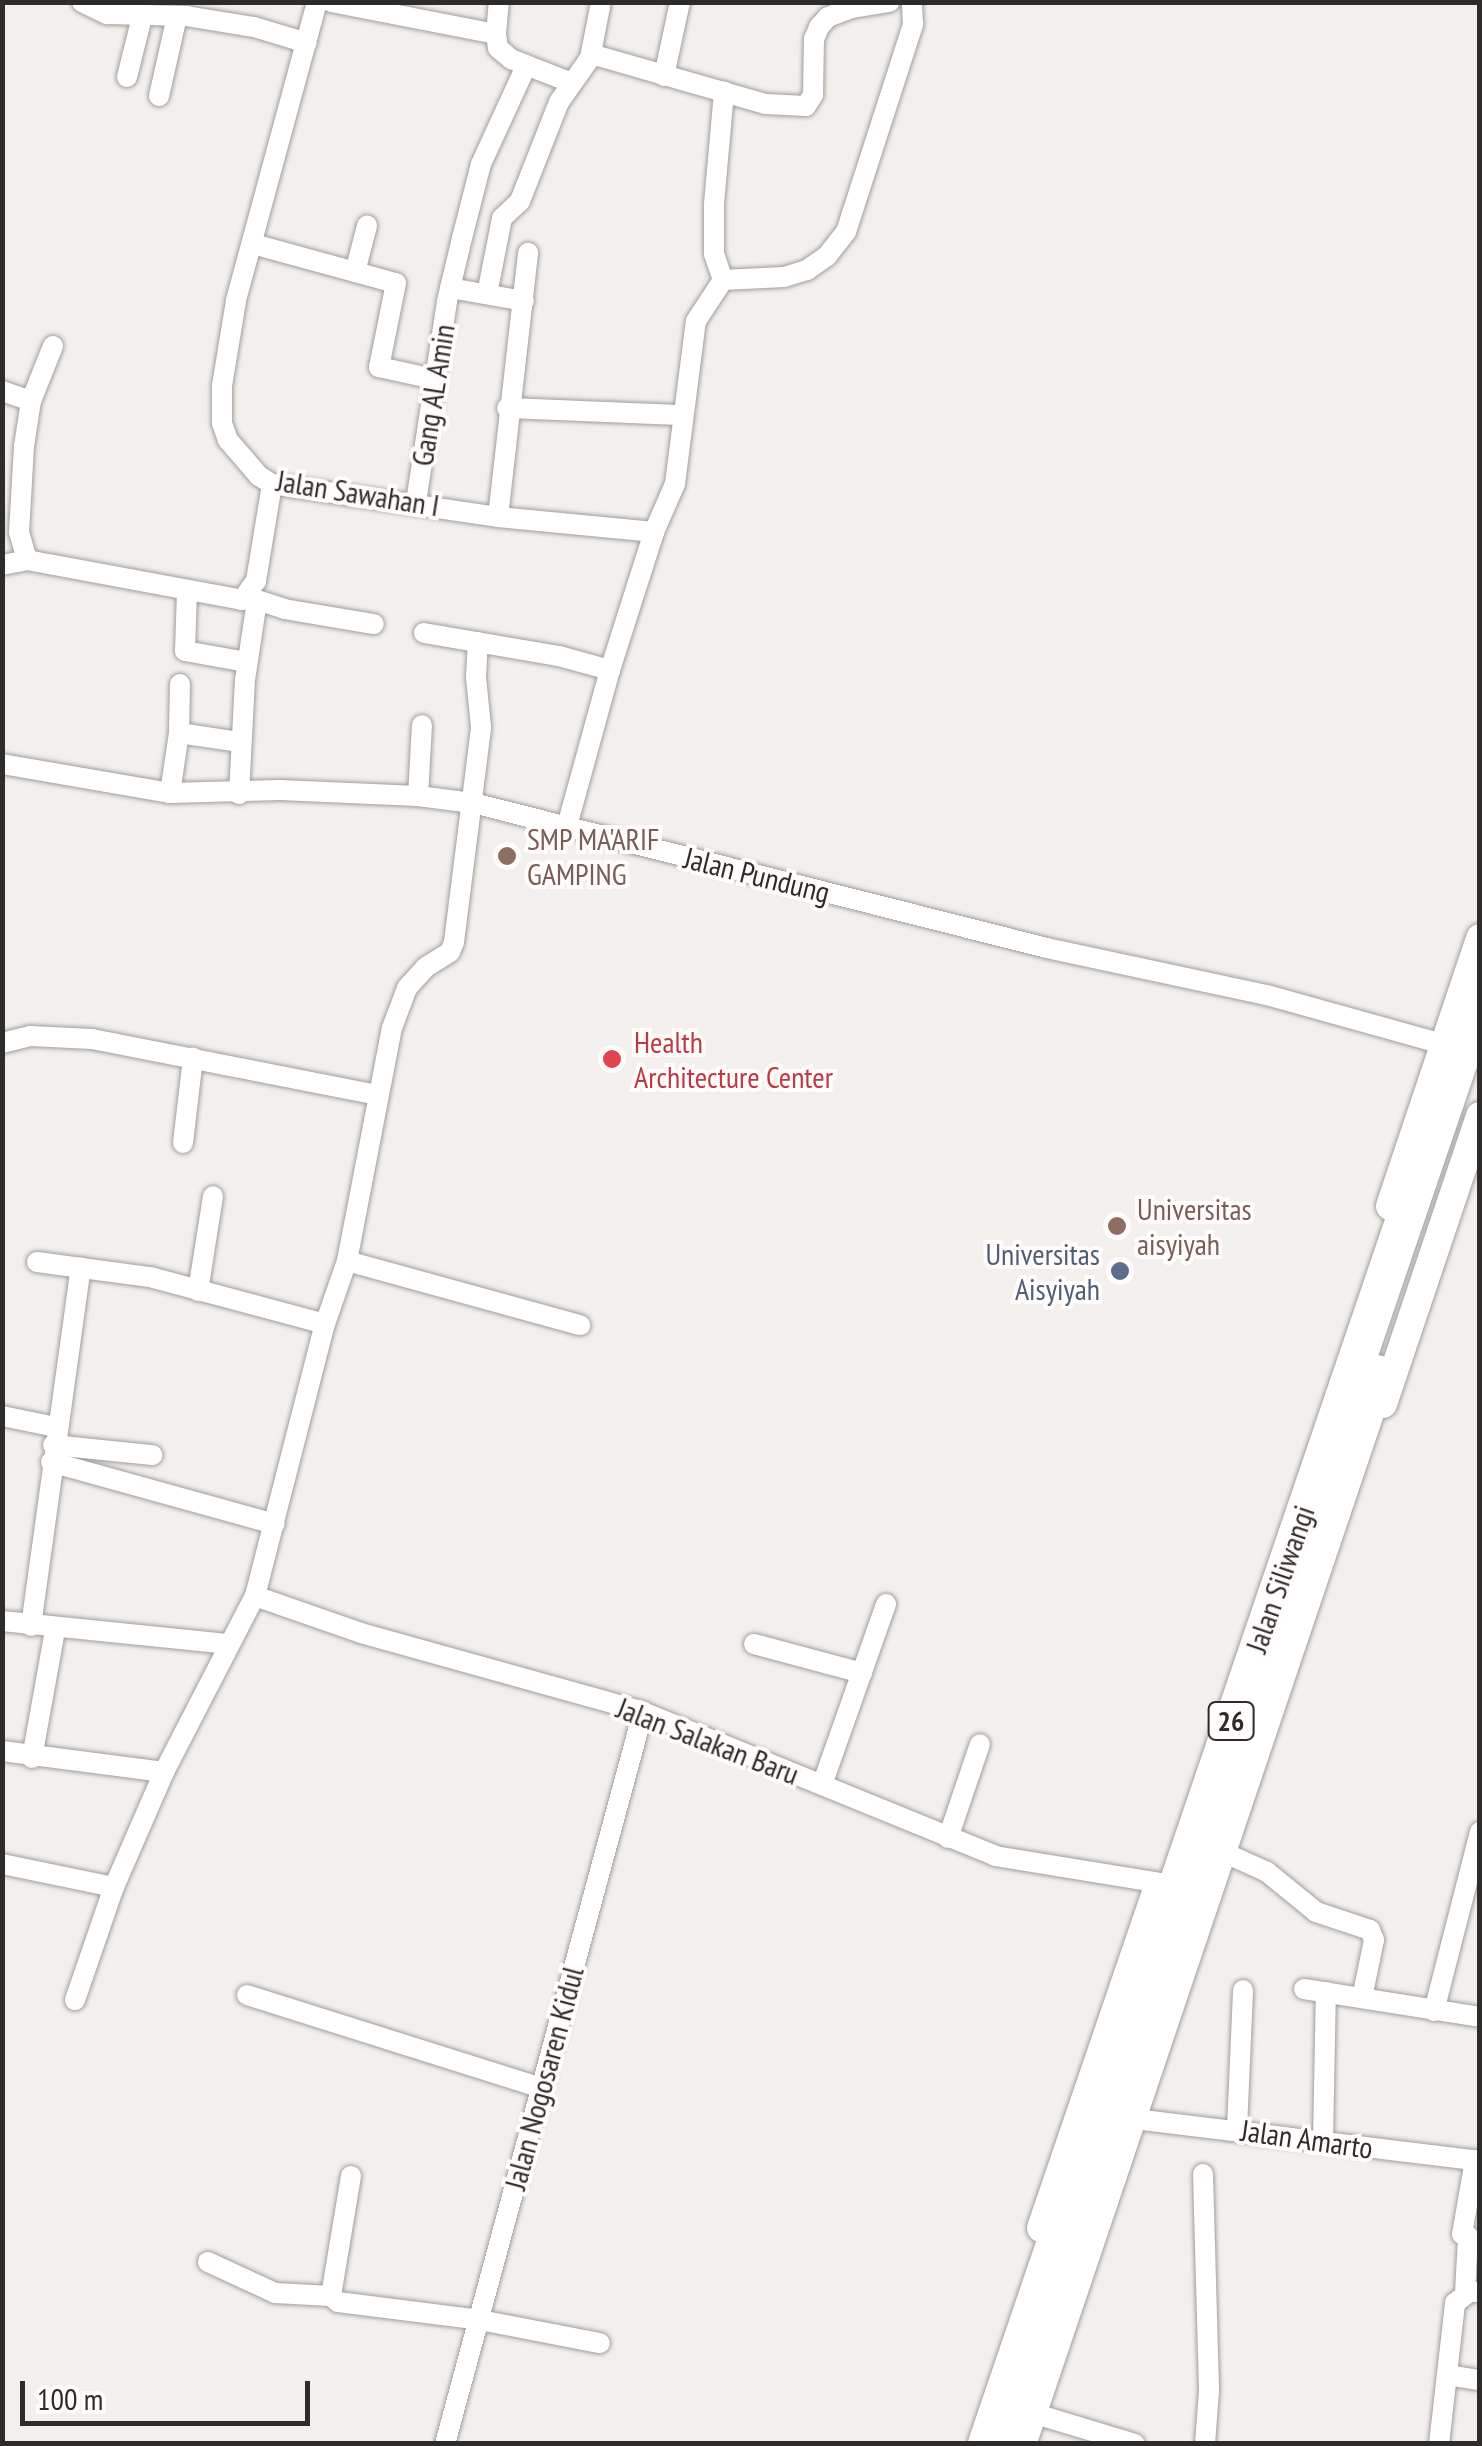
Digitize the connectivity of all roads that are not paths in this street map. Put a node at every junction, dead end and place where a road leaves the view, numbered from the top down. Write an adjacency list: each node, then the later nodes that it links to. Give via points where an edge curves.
1 (82, 2): 11 (street, via 106,14)
2 (317, 2): 13 (street, Jalan Sawahan I)
3 (330, 2): 12 (street)
4 (499, 2): 12 (street)
5 (601, 2): 14 (street)
6 (680, 2): 16 (street)
7 (890, 2): 19 (street, via 851,8 819,27 813,95 806,106 765,104)
8 (912, 2): 25 (street, via 914,24 846,232 807,270)
9 (203, 11): 10 (street); 13 (street)
10 (177, 16): 11 (street); 20 (street)
11 (142, 18): 17 (street)
12 (496, 34): 15 (street, via 502,52)
13 (307, 43): 22 (street, Jalan Sawahan I)
14 (591, 54): 16 (street); 18 (street)
15 (526, 66): 18 (street); 26 (street, Gang AL Amin, via 481,164)
16 (664, 76): 19 (street)
17 (127, 77)
18 (569, 82): 27 (street, via 522,199 502,218)
19 (724, 91): 25 (street, via 714,204 714,254)
20 (159, 96)
21 (367, 226): 24 (street)
22 (253, 244): 24 (street); 35 (street, Jalan Sawahan I, via 226,354 222,422 228,440)
23 (528, 252): 28 (street)
24 (355, 272): 30 (street, via 397,286 379,367)
25 (723, 280): 34 (street, via 696,321)
26 (450, 288): 27 (street); 30 (street, Gang AL Amin)
27 (487, 294): 28 (street)
28 (524, 300): 33 (street)
29 (53, 346): 32 (street)
30 (434, 380): 36 (street, Gang AL Amin)
31 (2, 392): 32 (street)
32 (31, 401): 39 (street, via 19,532)
33 (508, 408): 34 (street); 37 (street)
34 (681, 414): 38 (street, via 675,484)
35 (272, 484): 36 (street, Jalan Sawahan I); 42 (street)
36 (416, 502): 37 (street, Jalan Sawahan I)
37 (498, 516): 38 (street, Jalan Sawahan I)
38 (654, 532): 47 (street)
39 (27, 560): 40 (street); 41 (street)
40 (2, 565)
41 (188, 591): 42 (street); 46 (street, via 184,651)
42 (252, 599): 43 (street); 46 (street)
43 (374, 624)
44 (424, 634): 45 (street)
45 (478, 642): 47 (street); 56 (street, via 482,716)
46 (247, 662): 51 (street)
47 (610, 670): 57 (street)
48 (180, 684): 50 (street)
49 (422, 725): 55 (street)
50 (179, 733): 51 (street); 53 (street)
51 (240, 742): 54 (street)
52 (2, 764): 53 (street, Jalan Pundung)
53 (170, 793): 54 (street, Jalan Pundung)
54 (239, 794): 55 (street, Jalan Pundung)
55 (418, 796): 56 (street, Jalan Pundung)
56 (473, 804): 57 (street, Jalan Pundung); 64 (street, via 454,942 407,988)
57 (567, 826): 61 (street, Jalan Pundung, via 1046,948 1267,995)
58 (1480, 938): 61 (street)
59 (1480, 1000): 106 (highway, Jalan Siliwangi / 26)
60 (2, 1043): 62 (street, via 66,1037)
61 (1443, 1044): 96 (street)
62 (193, 1058): 64 (street); 66 (street)
63 (1480, 1074): 121 (highway, Jalan Siliwangi / 26)
64 (378, 1096): 68 (street)
65 (1480, 1116): 94 (street)
66 (183, 1143)
67 (213, 1196): 71 (street)
68 (347, 1261): 72 (street); 73 (street)
69 (37, 1262): 70 (street)
70 (81, 1267): 71 (street); 75 (street)
71 (198, 1291): 72 (street)
72 (326, 1324): 77 (street)
73 (580, 1325)
74 (2, 1416): 75 (street)
75 (53, 1445): 76 (street); 77 (street); 81 (street)
76 (152, 1455)
77 (275, 1524): 78 (street)
78 (255, 1596): 83 (street); 86 (street, Jalan Salakan Baru)
79 (886, 1604): 85 (street)
80 (3, 1626): 81 (street)
81 (31, 1626): 82 (street)
82 (54, 1630): 83 (street); 89 (street)
83 (227, 1644): 90 (street)
84 (754, 1644): 85 (street)
85 (862, 1673): 91 (street)
86 (644, 1712): 91 (street, Jalan Salakan Baru); 107 (street, Jalan Nogosaren Kidul)
87 (980, 1744): 93 (street)
88 (2, 1751): 89 (street)
89 (32, 1758): 90 (street)
90 (164, 1772): 97 (street)
91 (822, 1785): 93 (street, Jalan Salakan Baru)
92 (1480, 1832): 104 (street)
93 (948, 1838): 96 (street, Jalan Salakan Baru, via 995,1856)
94 (1225, 1853): 102 (street, via 1267,1872 1316,1912 1370,1930 1374,1940); 108 (street)
95 (2, 1864): 97 (street)
96 (1160, 1883): 106 (street)
97 (114, 1887): 103 (street)
98 (1304, 1989): 100 (street)
99 (1243, 1990): 109 (street)
100 (1326, 1992): 102 (street); 110 (street)
101 (247, 1994): 107 (street)
102 (1362, 1998): 104 (street)
103 (75, 2000)
104 (1434, 2011): 105 (street)
105 (1480, 2017)
106 (1116, 2030): 123 (street); 124 (highway, Jalan Siliwangi / 26)
107 (542, 2088): 117 (street, Jalan Nogosaren Kidul)
108 (1134, 2120): 109 (street, Jalan Amarto); 121 (street)
109 (1236, 2129): 110 (street, Jalan Amarto)
110 (1322, 2142): 111 (street, Jalan Amarto)
111 (1477, 2160): 115 (street, via 1462,2234 1468,2236)
112 (1203, 2174): 127 (street)
113 (351, 2176): 116 (street)
114 (208, 2262): 116 (street, via 275,2293)
115 (1472, 2293): 119 (street, via 1455,2302)
116 (331, 2296): 117 (street, via 344,2304)
117 (480, 2320): 118 (street); 122 (street, Jalan Nogosaren Kidul)
118 (600, 2343)
119 (1446, 2375): 120 (street); 128 (street)
120 (1480, 2380)
121 (1028, 2429): 125 (street); 126 (street)
122 (445, 2444)
123 (971, 2444)
124 (988, 2444)
125 (1030, 2444)
126 (1135, 2444)
127 (1205, 2444)
128 (1438, 2444)

